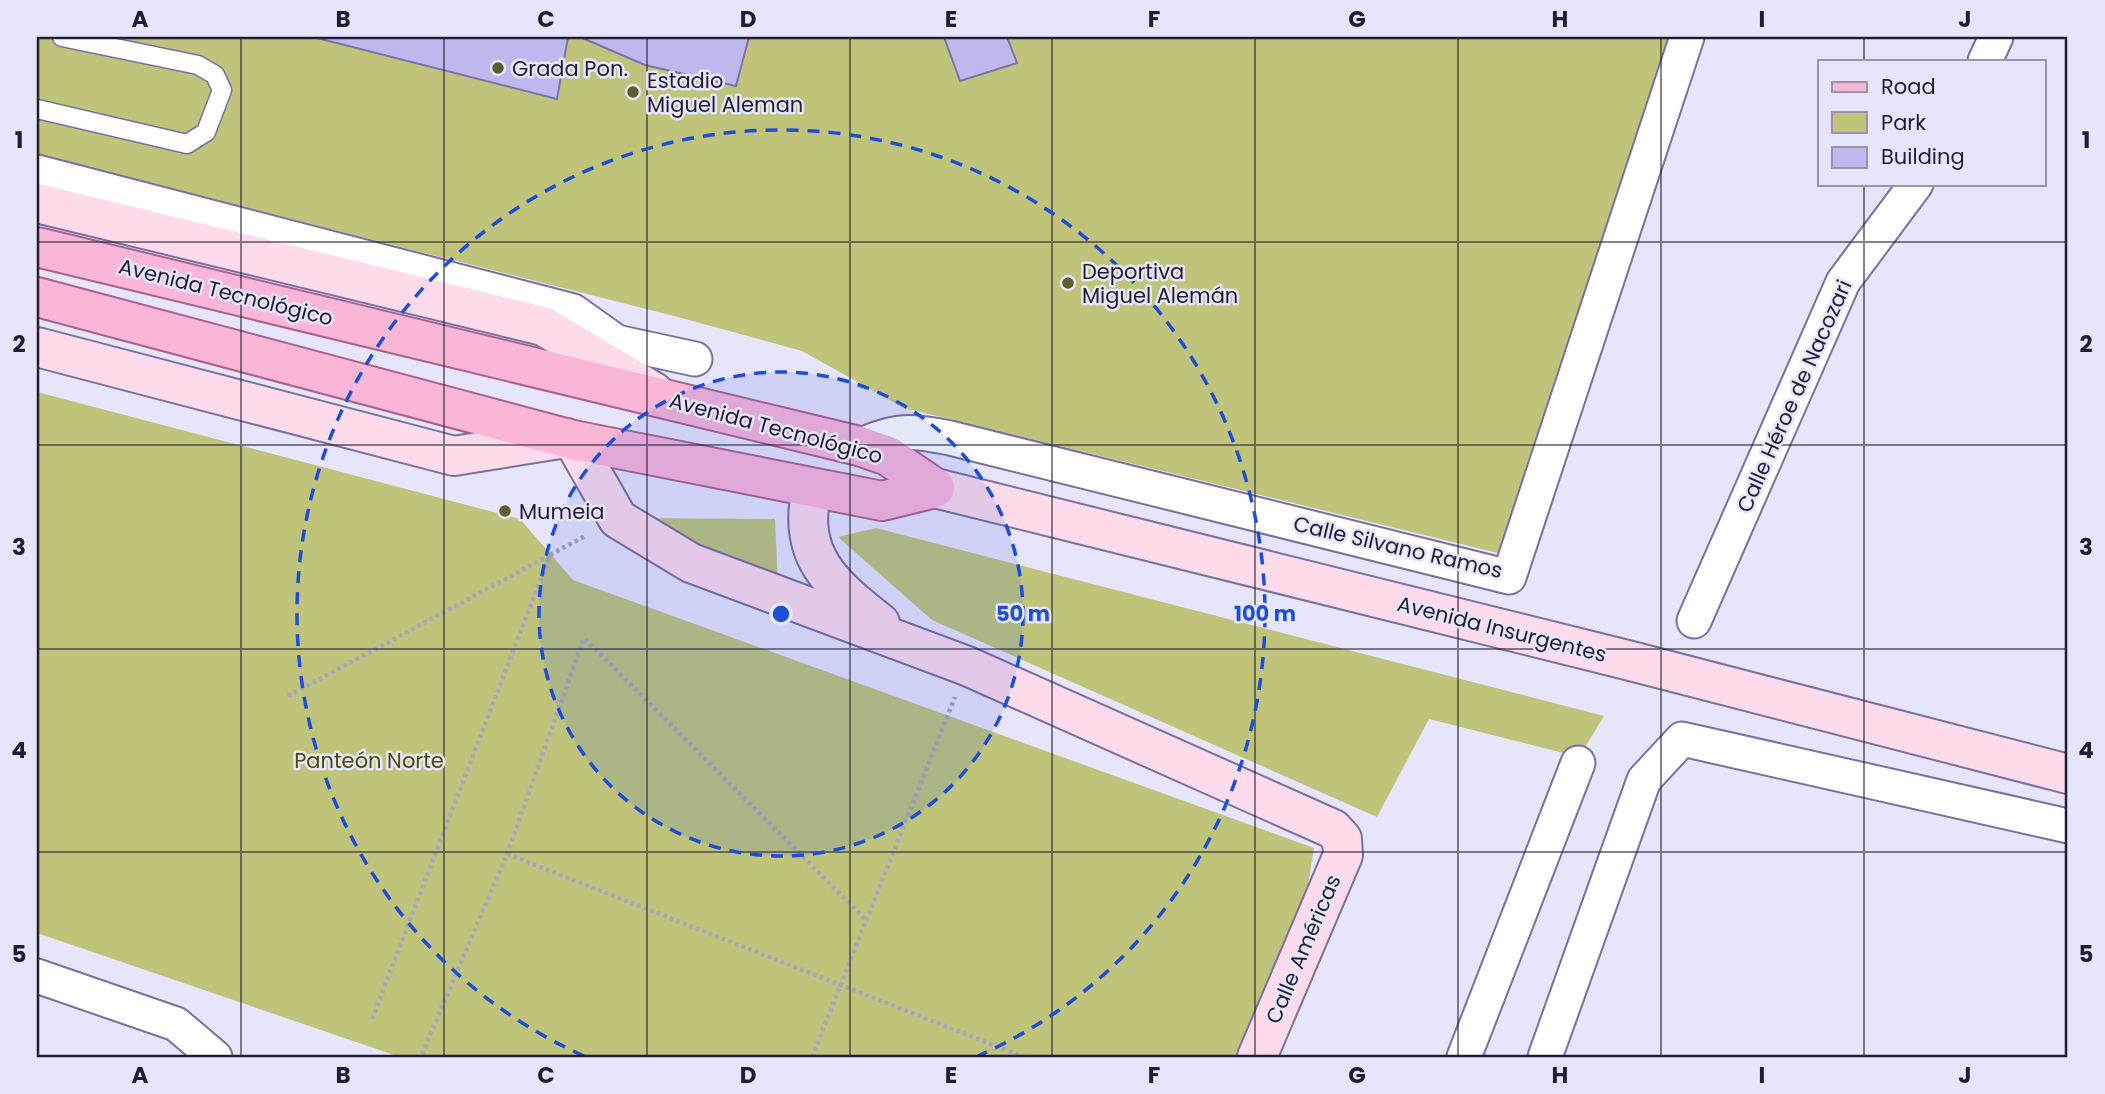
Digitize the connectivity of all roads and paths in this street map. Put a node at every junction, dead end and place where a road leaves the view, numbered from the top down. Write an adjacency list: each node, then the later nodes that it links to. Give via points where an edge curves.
1 (62, 37): 5 (lane, via 198,65 215,75 222,90 206,132 187,144)
2 (1687, 37): 17 (street, Calle Silvano Ramos, via 1509,577 950,438 915,431 884,434)
3 (1996, 37): 4 (street)
4 (1985, 60)
5 (37, 110)
6 (37, 172): 12 (street, via 573,311)
7 (1915, 186): 22 (street, Calle Héroe de Nacozari, via 1843,282)
8 (37, 203): 11 (street)
9 (37, 247): 15 (main road, Avenida Tecnológico)
10 (37, 297): 16 (main road, Avenida Tecnológico)
11 (543, 326): 12 (street); 15 (street)
12 (618, 343): 14 (street)
13 (37, 347): 16 (street, via 454,456)
14 (695, 359)
15 (664, 399): 17 (main road, Avenida Tecnológico)
16 (569, 439): 19 (main road, Avenida Tecnológico); 20 (street)
17 (859, 446): 18 (main road, Avenida Tecnológico, via 888,456)
18 (935, 488): 19 (main road, Avenida Tecnológico, via 881,501); 27 (street, Avenida Insurgentes)
19 (811, 489): 23 (street, via 807,510 814,555 841,592)
20 (618, 519): 21 (path); 23 (street, via 691,563)
21 (551, 555): 25 (path); 33 (path)
22 (1694, 621)
23 (910, 645): 24 (street)
24 (967, 666): 30 (path); 38 (street, Calle Américas, via 1333,829 1342,839 1343,855)
25 (288, 696)
26 (1578, 763): 39 (street)
27 (2068, 774)
28 (2068, 826): 40 (street, via 1682,739 1644,780)
29 (507, 854): 30 (path, via 584,638); 32 (path); 34 (path)
30 (866, 920): 32 (path)
31 (37, 976): 35 (street, via 176,1024)
32 (841, 984): 36 (path); 37 (path)
33 (372, 1018)
34 (422, 1054)
35 (215, 1057)
36 (812, 1057)
37 (1024, 1057)
38 (1256, 1057)
39 (1464, 1057)
40 (1545, 1057)

